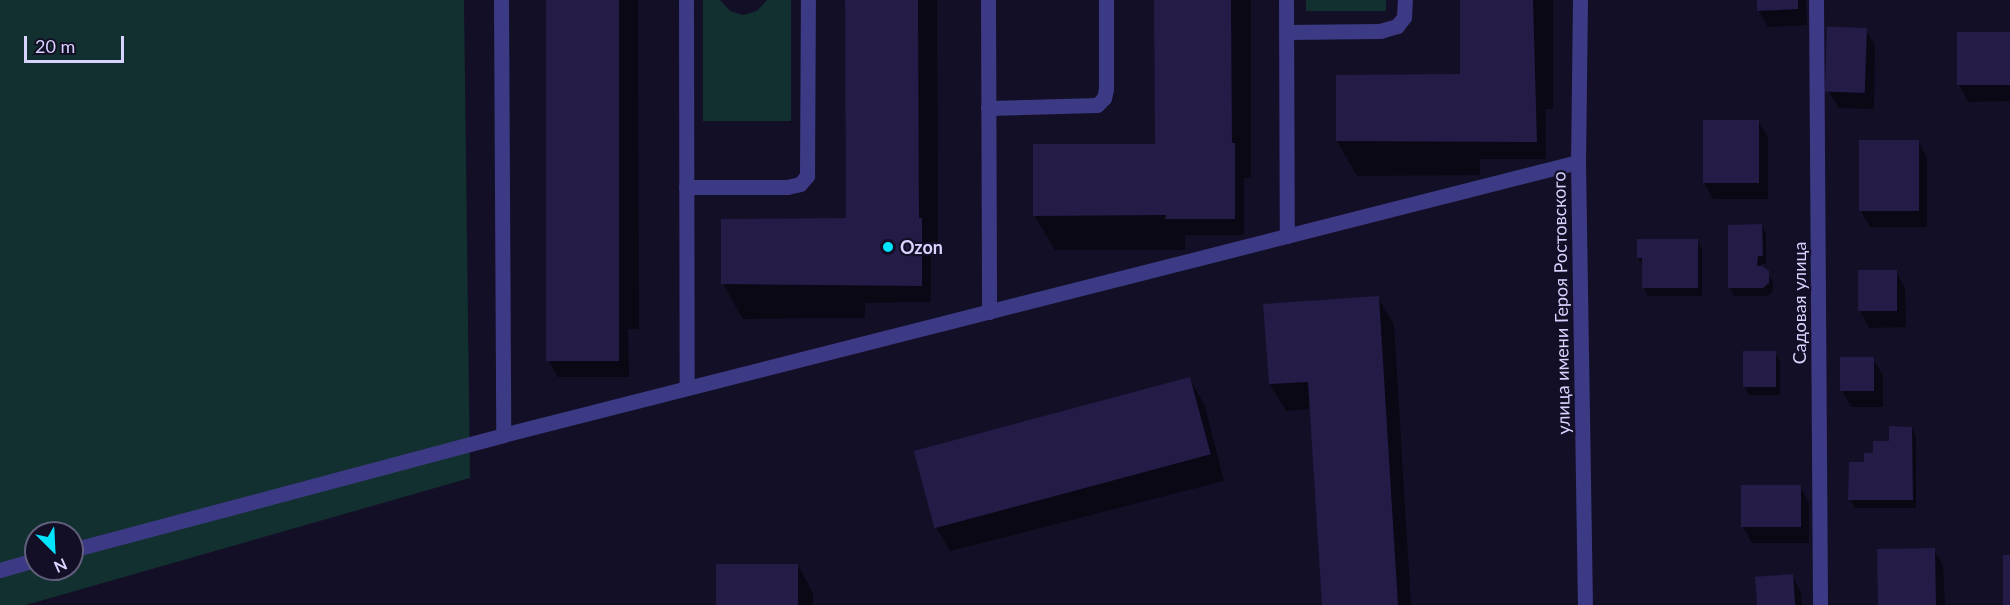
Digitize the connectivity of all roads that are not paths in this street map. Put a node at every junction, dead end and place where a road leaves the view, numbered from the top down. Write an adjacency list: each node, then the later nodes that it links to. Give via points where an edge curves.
1 (501, 0): 17 (street)
2 (686, 0): 13 (street)
3 (808, 0): 13 (street, via 807,176 800,184 787,187)
4 (988, 0): 11 (street)
5 (1106, 0): 11 (street, via 1104,98 1096,105)
6 (1286, 0): 10 (street)
7 (1405, 0): 10 (street, via 1404,17 1397,26 1380,31)
8 (1580, 0): 12 (street, улица имени Героя Ростовского)
9 (1816, 0): 22 (street, Садовая улица)
10 (1286, 32): 14 (street)
11 (988, 108): 15 (street)
12 (1578, 162): 14 (street); 21 (street, улица имени Героя Ростовского)
13 (686, 187): 16 (street)
14 (1287, 236): 15 (street)
15 (989, 312): 16 (street)
16 (687, 388): 17 (street)
17 (503, 435): 18 (street)
18 (84, 547)
19 (24, 563): 20 (street)
20 (0, 570)
21 (1585, 605)
22 (1820, 605)

